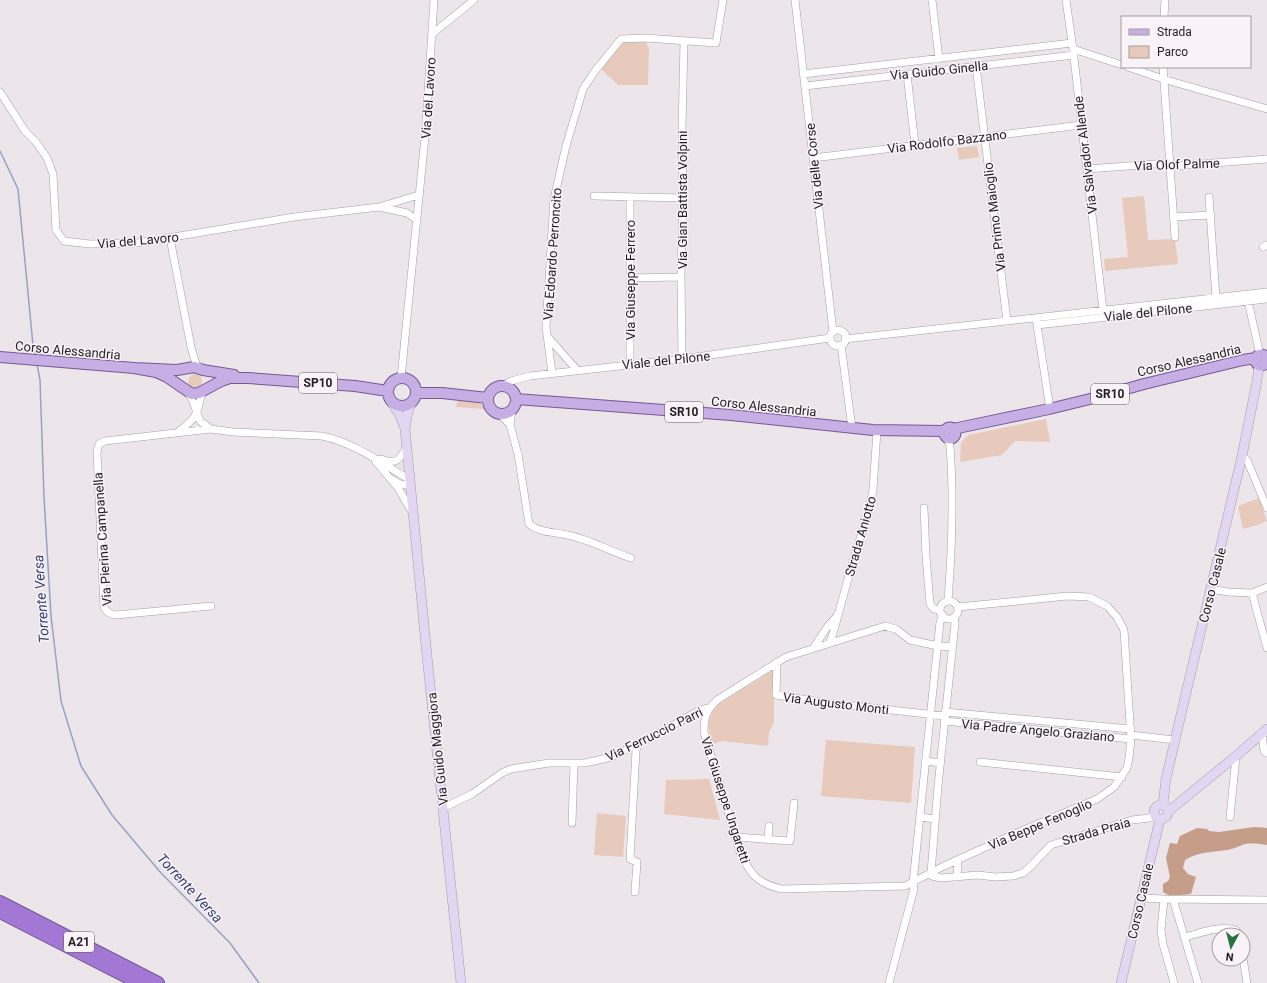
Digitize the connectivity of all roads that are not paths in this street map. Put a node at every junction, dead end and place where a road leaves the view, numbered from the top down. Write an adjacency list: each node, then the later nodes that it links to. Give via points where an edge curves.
1 (434, 0): 9 (street, Via del Lavoro)
2 (474, 0): 9 (street)
3 (723, 0): 10 (street, Via Edoardo Perroncito, via 716,43)
4 (795, 0): 17 (street, Via delle Corse)
5 (932, 0): 12 (street, Via Guido Ginella)
6 (1066, 0): 11 (street, Via Salvador Allende)
7 (1165, 0): 8 (street)
8 (1164, 16)
9 (432, 34): 30 (street, Via del Lavoro)
10 (684, 41): 34 (street, Via Gian Battista Volpini); 51 (street, Via Edoardo Perroncito, via 621,39 583,89 554,198)
11 (1073, 49): 12 (street, Via Guido Ginella); 13 (street); 14 (street, Via Guido Ginella); 23 (street, Via Salvador Allende)
12 (939, 58): 17 (street, Via Guido Ginella)
13 (1121, 65)
14 (976, 66): 18 (street, Via Guido Ginella); 24 (street, Via Primo Maioglio)
15 (1131, 68): 19 (street)
16 (1163, 68): 19 (street)
17 (803, 74): 20 (street, Via delle Corse)
18 (907, 74): 20 (street, Via Guido Ginella); 25 (street)
19 (1163, 79): 22 (street); 28 (street)
20 (805, 86): 26 (street, Via delle Corse)
21 (0, 92): 40 (street, Via del Lavoro, via 25,130 48,158 53,174 56,230 64,241 90,244 137,243)
22 (1267, 109)
23 (1081, 125): 24 (street, Via Rodolfo Bazzano); 29 (street, Via Salvador Allende)
24 (985, 137): 25 (street, Via Rodolfo Bazzano); 48 (street, Via Primo Maioglio)
25 (915, 145): 26 (street, Via Rodolfo Bazzano)
26 (813, 158): 50 (street, Via delle Corse)
27 (1267, 159): 28 (street, Via Olof Palme, via 1182,166)
28 (1169, 163): 29 (street, Via Olof Palme); 37 (street)
29 (1087, 169): 47 (street, Via Salvador Allende)
30 (419, 195): 35 (street, Via del Lavoro); 38 (street, Via del Lavoro)
31 (594, 196): 32 (street)
32 (630, 197): 34 (street); 42 (street, Via Giuseppe Ferrero)
33 (1209, 197): 36 (street)
34 (683, 198): 41 (street, Via Gian Battista Volpini)
35 (379, 207): 38 (street, Via del Lavoro, via 407,213); 40 (street, Via del Lavoro, via 294,217)
36 (1211, 215): 37 (street); 44 (street)
37 (1173, 217): 39 (street)
38 (417, 220): 63 (street, Via del Lavoro)
39 (1175, 237)
40 (170, 238): 59 (street, via 191,347)
41 (681, 277): 42 (street); 56 (street, Via Gian Battista Volpini)
42 (630, 278): 57 (street, Via Giuseppe Ferrero)
43 (1267, 292): 44 (street, Viale del Pilone)
44 (1216, 298): 47 (street, Viale del Pilone)
45 (1267, 299): 46 (street, Viale del Pilone)
46 (1248, 301): 49 (street, Viale del Pilone); 55 (street)
47 (1103, 310): 49 (street, Viale del Pilone)
48 (1007, 321): 49 (street, Viale del Pilone); 52 (street, Viale del Pilone)
49 (1036, 321): 73 (street)
50 (831, 335): 52 (street, via 840,331); 53 (street, via 833,345); 56 (street, Viale del Pilone)
51 (547, 336): 60 (street, Via Edoardo Perroncito); 61 (street, Via Edoardo Perroncito)
52 (845, 339): 53 (street)
53 (841, 345): 78 (street)
54 (0, 357): 58 (main road, Corso Alessandria / SP10)
55 (1262, 358): 73 (main road, Corso Alessandria / SR10, via 1144,384); 86 (street, Corso Casale)
56 (682, 359): 57 (street, Viale del Pilone)
57 (630, 364): 60 (street, Viale del Pilone)
58 (134, 368): 59 (main road, Corso Alessandria / SP10); 65 (main road, Corso Alessandria / SP10, via 156,372)
59 (198, 369): 62 (main road, Corso Alessandria / SP10); 65 (main road, via 184,372 182,375); 66 (main road, via 208,380 206,388)
60 (577, 370): 61 (street, Viale del Pilone)
61 (552, 373): 64 (street, Viale del Pilone, via 511,381)
62 (248, 378): 66 (main road, Corso Alessandria / SP10, via 230,378); 67 (main road, Corso Alessandria / SP10)
63 (402, 378): 67 (main road, via 394,381); 68 (main road, via 414,384)
64 (503, 386): 69 (main road, via 495,388); 70 (main road, via 513,392)
65 (185, 389): 66 (main road, Corso Alessandria / SP10, via 196,394); 75 (street)
66 (202, 391): 75 (street)
67 (388, 391): 71 (main road)
68 (417, 393): 69 (main road); 72 (main road)
69 (488, 398): 76 (main road, via 492,409)
70 (516, 399): 74 (main road); 78 (main road, Corso Alessandria / SR10, via 731,415)
71 (391, 401): 72 (main road, via 403,407); 80 (street, Via Guido Maggiora)
72 (411, 404): 80 (street, Via Guido Maggiora)
73 (1050, 409): 83 (main road, Corso Alessandria / SR10, via 964,427)
74 (512, 410): 76 (main road, via 504,414); 77 (street)
75 (197, 413): 79 (street, via 200,421); 82 (street)
76 (499, 413): 77 (street)
77 (510, 425): 93 (street, via 518,454 529,524 541,531 580,538)
78 (852, 428): 81 (main road, Corso Alessandria / SR10)
79 (211, 429): 82 (street, Via Pierina Campanella); 85 (street, Via Guido Maggiora, via 322,436 345,443)
80 (405, 429): 84 (street, Via Guido Maggiora)
81 (877, 430): 83 (main road, Corso Alessandria / SR10); 101 (street, Strada Aniotto, via 873,490)
82 (179, 432): 98 (street, Via Pierina Campanella, via 105,441 97,448 104,607 108,614 116,615)
83 (948, 435): 97 (street, via 953,515)
84 (407, 447): 85 (street, Via Guido Maggiora, via 401,457 394,462); 88 (street, Via Guido Maggiora)
85 (369, 455): 87 (street, Via Guido Maggiora); 88 (street, Via Guido Maggiora)
86 (1242, 456): 89 (street, via 1247,460); 95 (street, Corso Casale)
87 (388, 477): 88 (street, Via Guido Maggiora, via 406,485); 92 (street, Via Guido Maggiora)
88 (410, 482): 92 (street, Via Guido Maggiora)
89 (1264, 493): 91 (street)
90 (924, 508): 100 (street, via 930,604)
91 (1267, 508)
92 (414, 515): 126 (street, Via Guido Maggiora)
93 (631, 558)
94 (1267, 587): 96 (street)
95 (1210, 589): 96 (street); 116 (street, Corso Casale)
96 (1252, 593): 107 (street)
97 (948, 601): 99 (street); 100 (street, via 943,603)
98 (211, 606)
99 (958, 607): 102 (street); 115 (street, Via Beppe Fenoglio, via 1067,596 1089,597 1107,606 1124,630)
100 (941, 613): 102 (street, via 948,618); 104 (street)
101 (837, 616): 103 (street, Strada Aniotto); 105 (street, Strada Aniotto)
102 (954, 617): 106 (street)
103 (829, 643): 104 (street, via 885,626 910,640); 105 (street)
104 (938, 646): 106 (street); 109 (street)
105 (814, 647): 108 (street, via 786,656)
106 (952, 647): 110 (street)
107 (1267, 648)
108 (777, 662): 111 (street, via 717,700); 112 (street, Via Augusto Monti, via 776,695)
109 (935, 666): 110 (street); 112 (street)
110 (950, 667): 113 (street)
111 (709, 708): 117 (street, Via Ferruccio Parri, via 700,710); 134 (street, Via Giuseppe Ungaretti, via 704,722 704,732)
112 (930, 714): 113 (street, Via Augusto Monti); 120 (street)
113 (945, 716): 115 (street, Via Padre Angelo Graziano); 115 (street, Via Padre Angelo Graziano); 122 (street)
114 (1265, 732): 118 (street, via 1264,751); 119 (street)
115 (1131, 735): 116 (street, Via Padre Angelo Graziano); 124 (street, Via Beppe Fenoglio, via 1127,768)
116 (1175, 740): 127 (street, Corso Casale, via 1166,779)
117 (639, 743): 123 (street, Via Ferruccio Parri, via 612,757); 140 (street, via 636,750 630,859 637,862)
118 (1267, 753)
119 (1236, 756): 127 (street); 130 (street)
120 (925, 761): 122 (street); 128 (street)
121 (980, 762): 124 (street)
122 (940, 763): 131 (street)
123 (574, 764): 126 (street, Via Ferruccio Parri, via 549,763 511,769 472,794); 132 (street)
124 (1122, 776): 136 (street, Via Beppe Fenoglio, via 1114,788 1098,799)
125 (794, 803): 135 (street, via 791,840)
126 (443, 808): 152 (street, Via Guido Maggiora)
127 (1166, 808): 129 (street, via 1166,817)
128 (920, 817): 131 (street); 139 (street)
129 (1158, 817): 138 (street, Strada Praia, via 1132,820 1051,845 1023,873 1013,876); 141 (street, Corso Casale)
130 (1230, 817)
131 (935, 819): 137 (street)
132 (572, 823)
133 (769, 826): 135 (street)
134 (736, 837): 135 (street); 139 (street, Via Giuseppe Ungaretti, via 740,852 755,877 767,885 781,889 900,887)
135 (768, 840)
136 (958, 860): 137 (street, Via Beppe Fenoglio); 138 (street)
137 (931, 873): 138 (street, Strada Praia, via 934,877); 139 (street, Via Beppe Fenoglio)
138 (957, 877)
139 (913, 883): 153 (street, via 914,889)
140 (635, 892)
141 (1141, 898): 142 (street); 154 (street, Corso Casale)
142 (1164, 899): 143 (street); 155 (street, via 1161,930)
143 (1173, 899): 144 (street); 148 (street)
144 (1267, 900)
145 (0, 902): 151 (highway, A21)
146 (0, 912): 150 (highway, A21)
147 (1211, 931): 148 (street)
148 (1185, 937): 156 (street)
149 (1244, 967): 157 (street)
150 (139, 983)
151 (158, 983)
152 (461, 983)
153 (889, 983)
154 (1121, 983)
155 (1174, 983)
156 (1198, 983)
157 (1247, 983)

